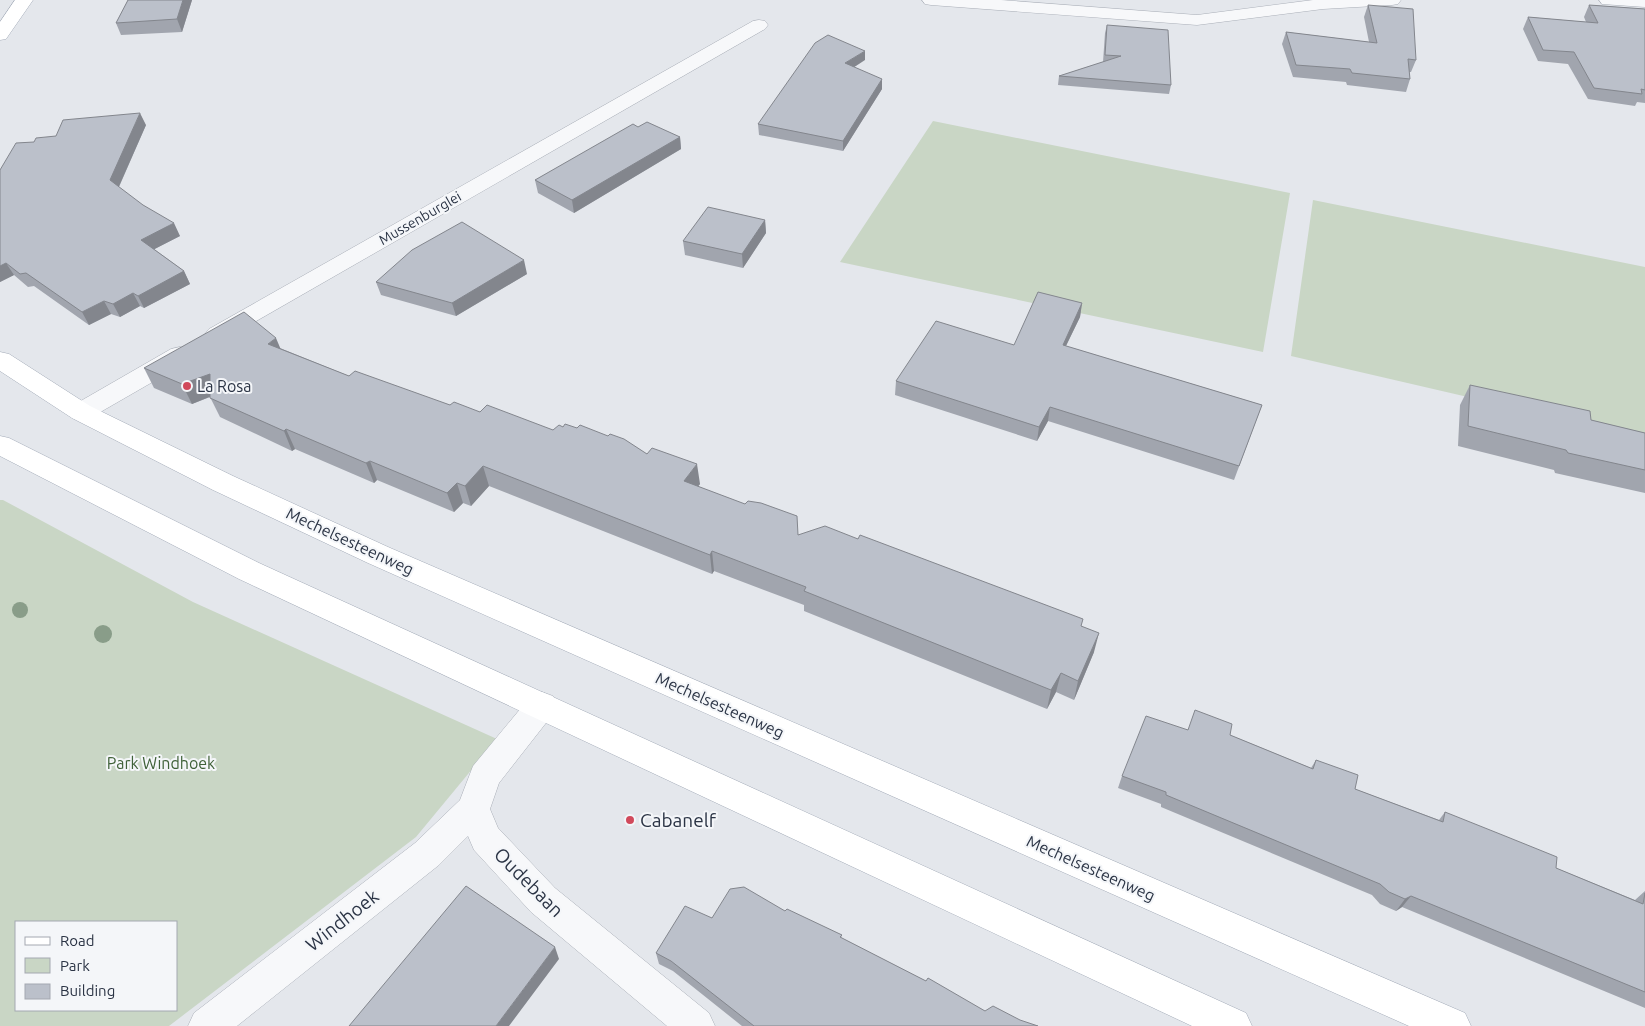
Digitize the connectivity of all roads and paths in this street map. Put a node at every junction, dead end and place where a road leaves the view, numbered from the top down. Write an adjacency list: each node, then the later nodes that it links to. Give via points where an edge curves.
1 (24, 0): 7 (main road)
2 (932, 0): 3 (street, via 1197,20 1323,4)
3 (1392, 0)
4 (1608, 0): 5 (street)
5 (1645, 2)
6 (759, 25): 9 (street, Mussenburglei)
7 (0, 35)
8 (0, 360): 9 (main road, Mechelsesteenweg)
9 (81, 412): 16 (main road, Mechelsesteenweg, via 223,484 378,555)
10 (0, 445): 11 (main road, via 249,571)
11 (542, 704): 12 (street, via 485,776); 15 (main road)
12 (473, 809): 13 (street, Windhoek, via 427,854); 14 (street, Oudebaan, via 486,839 543,900)
13 (207, 1026)
14 (696, 1026)
15 (1233, 1026)
16 (1452, 1026)

